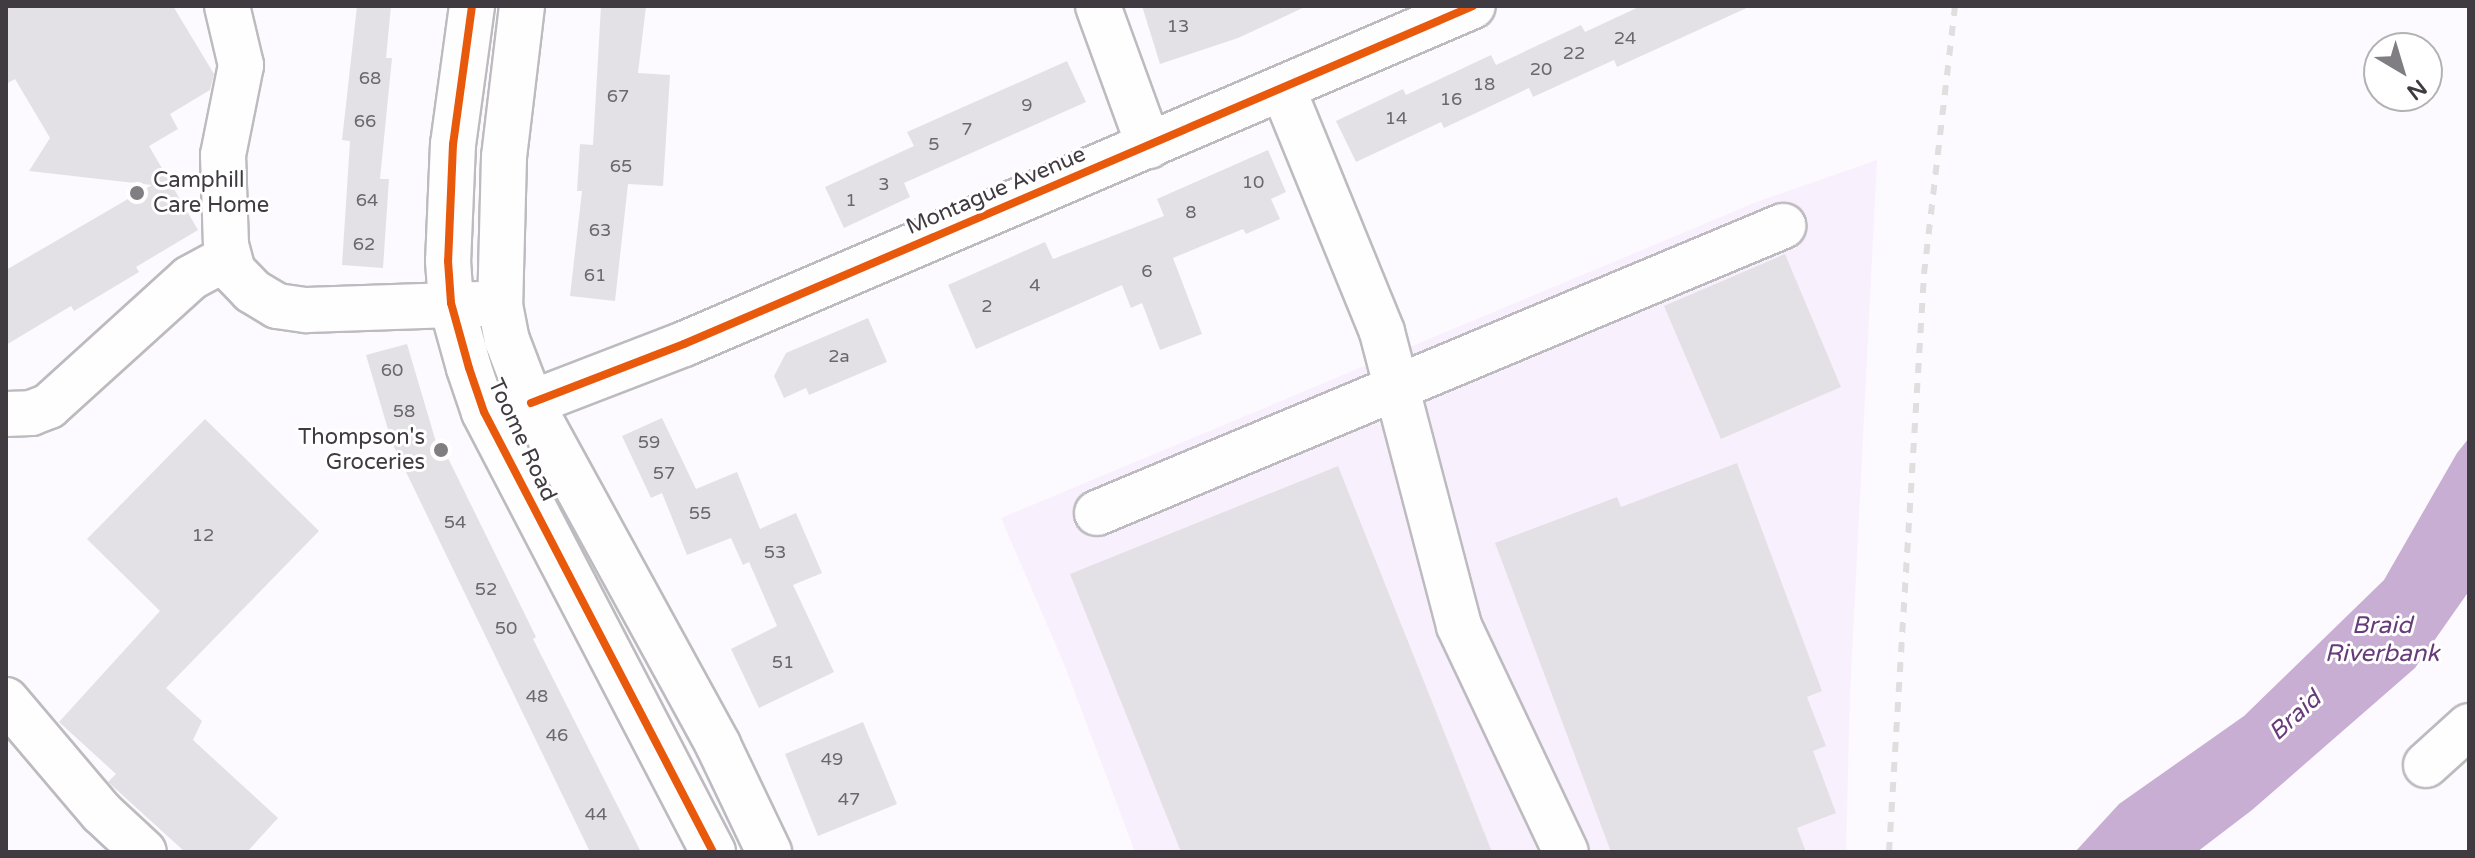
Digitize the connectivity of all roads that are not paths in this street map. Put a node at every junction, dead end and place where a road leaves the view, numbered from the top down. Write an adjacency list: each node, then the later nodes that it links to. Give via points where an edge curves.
1 (227, 6): 9 (street, via 241,65 223,155)
2 (472, 6): 10 (street, Toome Road, via 453,144)
3 (522, 6): 11 (street, Toome Road, via 504,157)
4 (1098, 6): 7 (street)
5 (1456, 9): 6 (street, Montague Avenue)
6 (1283, 89): 7 (street, Montague Avenue); 12 (street, via 1382,332)
7 (1149, 146): 13 (street, Montague Avenue, via 684,344)
8 (1783, 226): 12 (street)
9 (229, 257): 10 (street, via 233,271 277,306 307,310); 14 (street, via 190,278 49,406)
10 (451, 303): 11 (street); 20 (street, Toome Road, via 484,412)
11 (500, 305): 13 (street, Toome Road)
12 (1399, 389): 15 (street); 22 (street, via 1459,626)
13 (531, 403): 21 (street, Toome Road, via 718,745)
14 (6, 414)
15 (1097, 513)
16 (6, 700): 19 (street, via 102,813)
17 (2469, 726): 18 (street)
18 (2426, 765)
19 (144, 852)
20 (713, 852)
21 (769, 852)
22 (1566, 852)

